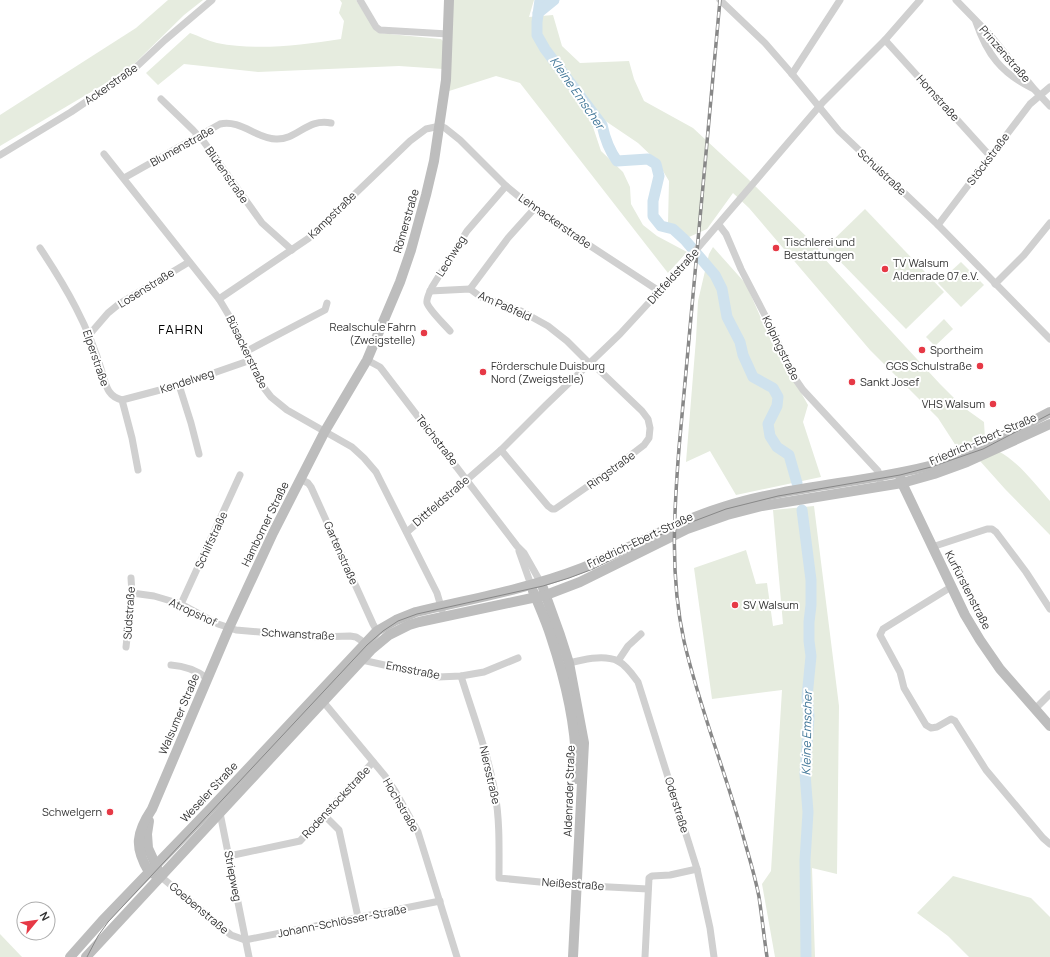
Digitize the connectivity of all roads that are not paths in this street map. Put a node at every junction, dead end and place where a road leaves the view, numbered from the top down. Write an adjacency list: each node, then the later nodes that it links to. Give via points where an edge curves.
1 (212, 0): 22 (street, Ackerstraße, via 133,70)
2 (360, 0): 9 (street, via 380,30)
3 (449, 0): 9 (main road, Römerstraße)
4 (720, 0): 11 (street, Schulstraße, via 765,43)
5 (840, 0): 11 (street)
6 (920, 0): 10 (street, Dittfeldstraße)
7 (956, 0): 8 (street, Prinzenstraße)
8 (975, 20): 13 (street, Prinzenstraße); 13 (street, Prinzenstraße, via 991,55 1018,81)
9 (448, 34): 19 (main road, Römerstraße)
10 (885, 40): 16 (street, Dittfeldstraße); 23 (street, Hornstraße)
11 (792, 74): 16 (street, Schulstraße)
12 (1050, 87): 14 (street, Stöckstraße)
13 (1034, 89): 14 (street, Prinzenstraße)
14 (1041, 95): 17 (street, Prinzenstraße); 23 (street, Stöckstraße, via 1030,104)
15 (161, 99): 20 (street, Blütenstraße)
16 (819, 106): 28 (street, Dittfeldstraße); 29 (street, Schulstraße, via 839,131)
17 (1050, 106)
18 (331, 123): 20 (street, Blumenstraße, via 316,123 291,136 276,140 230,123 220,124)
19 (440, 126): 25 (street, Lehnackerstraße, via 460,140); 31 (street, Kampstraße, via 426,129 410,141 309,238); 44 (main road, Römerstraße, via 426,195 411,250)
20 (199, 136): 24 (street, Blumenstraße); 31 (street, Blütenstraße, via 262,223)
21 (104, 154): 24 (street, Büsackerstraße)
22 (0, 155)
23 (990, 156): 29 (street, Stöckstraße)
24 (124, 178): 32 (street, Büsackerstraße)
25 (506, 186): 26 (street, Lehnackerstraße); 35 (street, Lechweg, via 467,231)
26 (534, 209): 34 (street, via 508,238); 36 (street, Lehnackerstraße)
27 (1050, 223): 33 (street, via 1024,255)
28 (719, 225): 36 (street, Dittfeldstraße); 53 (street, Kolpingstraße, via 726,234 740,269 794,377)
29 (938, 225): 33 (street, Schulstraße)
30 (40, 248): 40 (street, Elperstraße, via 69,294)
31 (292, 250): 37 (street, Kampstraße)
32 (189, 262): 37 (street, Büsackerstraße); 40 (street, Losenstraße, via 119,304)
33 (995, 284): 41 (street, Schulstraße)
34 (470, 289): 35 (street, Am Paßfeld); 45 (street, Am Paßfeld, via 481,297 521,311 548,326)
35 (430, 291): 39 (street, via 427,303)
36 (659, 291): 45 (street, Dittfeldstraße)
37 (219, 299): 42 (street, Büsackerstraße)
38 (327, 303): 42 (street, via 325,310)
39 (450, 331)
40 (90, 335): 47 (street, Elperstraße, via 108,391 115,398)
41 (1050, 339)
42 (247, 351): 43 (street, Büsackerstraße)
43 (251, 360): 46 (street, Kendelweg); 50 (street, Büsackerstraße, via 261,384 271,397 287,410)
44 (367, 360): 50 (main road, Römerstraße); 60 (street, Teichstraße, via 380,367)
45 (590, 363): 51 (street, Dittfeldstraße); 51 (street, Ringstraße, via 625,394 648,419 649,438 644,445 555,509 548,506)
46 (179, 386): 47 (street, Kendelweg); 52 (street, via 192,423)
47 (122, 400): 54 (street)
48 (1050, 412): 58 (main road, Friedrich-Ebert-Straße, via 989,444)
49 (1050, 424): 58 (main road, Friedrich-Ebert-Straße, via 967,462 934,474)
50 (325, 431): 59 (main road, Hamborner Straße); 62 (street, Büsackerstraße, via 352,447 376,472)
51 (501, 450): 60 (street, Dittfeldstraße)
52 (199, 454)
53 (864, 457): 56 (street, Kolpingstraße); 57 (street, via 870,469)
54 (138, 470)
55 (240, 475): 70 (street, Schilfstraße)
56 (880, 476): 57 (main road, Friedrich-Ebert-Straße); 58 (main road, Friedrich-Ebert-Straße); 61 (street)
57 (866, 478): 65 (main road, Friedrich-Ebert-Straße, via 777,493 724,507 683,521 582,568)
58 (900, 478): 61 (main road, Friedrich-Ebert-Straße); 63 (main road, Kurfürstenstraße)
59 (300, 479): 74 (main road, Hamborner Straße); 75 (street, Gartenstraße, via 311,487)
60 (467, 479): 62 (street, Dittfeldstraße); 65 (street, Teichstraße, via 517,546)
61 (874, 487): 68 (main road, Friedrich-Ebert-Straße, via 779,502 727,515 687,529 580,582)
62 (407, 532): 71 (street, Büsackerstraße, via 437,592)
63 (932, 547): 66 (main road, Kurfürstenstraße); 72 (street, via 992,529 1026,572)
64 (131, 578): 67 (street, Südstraße)
65 (536, 584): 68 (main road, Aldenrader Straße); 69 (main road, Aldenrader Straße); 71 (main road, Friedrich-Ebert-Straße)
66 (951, 587): 88 (main road, Kurfürstenstraße, via 984,646 1000,669); 94 (street, via 883,629 880,635 900,672 904,688 926,725 931,728 951,719 955,721 986,770)
67 (132, 593): 70 (street, Atropshof); 78 (street, Südstraße)
68 (546, 595): 69 (main road, Friedrich-Ebert-Straße); 82 (main road, Aldenrader Straße, via 560,635)
69 (535, 597): 73 (main road, Friedrich-Ebert-Straße); 82 (main road, Aldenrader Straße)
70 (181, 604): 74 (street, Atropshof)
71 (441, 606): 73 (street, Büsackerstraße); 75 (main road, Friedrich-Ebert-Straße, via 406,615)
72 (1050, 609)
73 (444, 616): 79 (main road, Friedrich-Ebert-Straße, via 400,630)
74 (229, 628): 77 (street, Schwanstraße, via 319,637 350,636); 85 (main road, Walsumer Straße)
75 (377, 631): 77 (main road, Friedrich-Ebert-Straße)
76 (641, 634): 81 (street, via 628,646)
77 (365, 643): 79 (main road, Weseler Straße)
78 (126, 647)
79 (359, 656): 84 (street, Emsstraße, via 438,677); 87 (main road, Weseler Straße)
80 (518, 658): 84 (street, Emsstraße, via 484,672)
81 (618, 661): 82 (street, via 596,658); 97 (street, Oderstraße, via 638,682)
82 (564, 664): 101 (main road, Aldenrader Straße, via 575,745)
83 (171, 665): 85 (street, via 196,671)
84 (461, 676): 100 (street, Niersstraße, via 490,765 496,794)
85 (207, 678): 91 (main road, Walsumer Straße)
86 (1050, 694): 88 (street)
87 (321, 698): 90 (street, Hochstraße); 92 (main road, Weseler Straße); 96 (main road, Weseler Straße)
88 (1035, 709): 89 (main road, Kurfürstenstraße)
89 (1050, 726)
90 (373, 762): 93 (street, Rodenstockstraße); 103 (street, Hochstraße, via 395,791 418,832)
91 (152, 809): 96 (main road, Walsumer Straße, via 147,834 148,848); 98 (main road, Walsumer Straße, via 144,821 138,841 143,862)
92 (220, 813): 95 (street, Striepweg); 99 (main road, Weseler Straße)
93 (324, 815): 95 (street, Rodenstockstraße, via 300,841); 104 (street, via 339,830)
94 (1050, 844)
95 (229, 856): 105 (street, Striepweg)
96 (156, 865): 98 (main road, Weseler Straße); 99 (main road, Walsumer Straße)
97 (697, 869): 102 (street, via 652,876 649,878); 114 (street, Oderstraße)
98 (149, 872): 99 (main road); 106 (main road, Weseler Straße)
99 (160, 876): 105 (street, Goebenstraße, via 231,935); 107 (main road, Weseler Straße)
100 (499, 878): 101 (street, Neißestraße)
101 (574, 885): 102 (street, Neißestraße); 111 (main road, Aldenrader Straße); 112 (main road, Aldenrader Straße)
102 (648, 889): 113 (street)
103 (440, 901): 104 (street, Johann-Schlösser-Straße); 110 (street, Hochstraße)
104 (358, 918): 105 (street, Johann-Schlösser-Straße)
105 (245, 940): 109 (street)
106 (83, 942): 107 (main road); 108 (main road, Weseler Straße)
107 (92, 955)
108 (70, 957)
109 (249, 957)
110 (458, 957)
111 (566, 957)
112 (573, 957)
113 (645, 957)
114 (714, 957)

